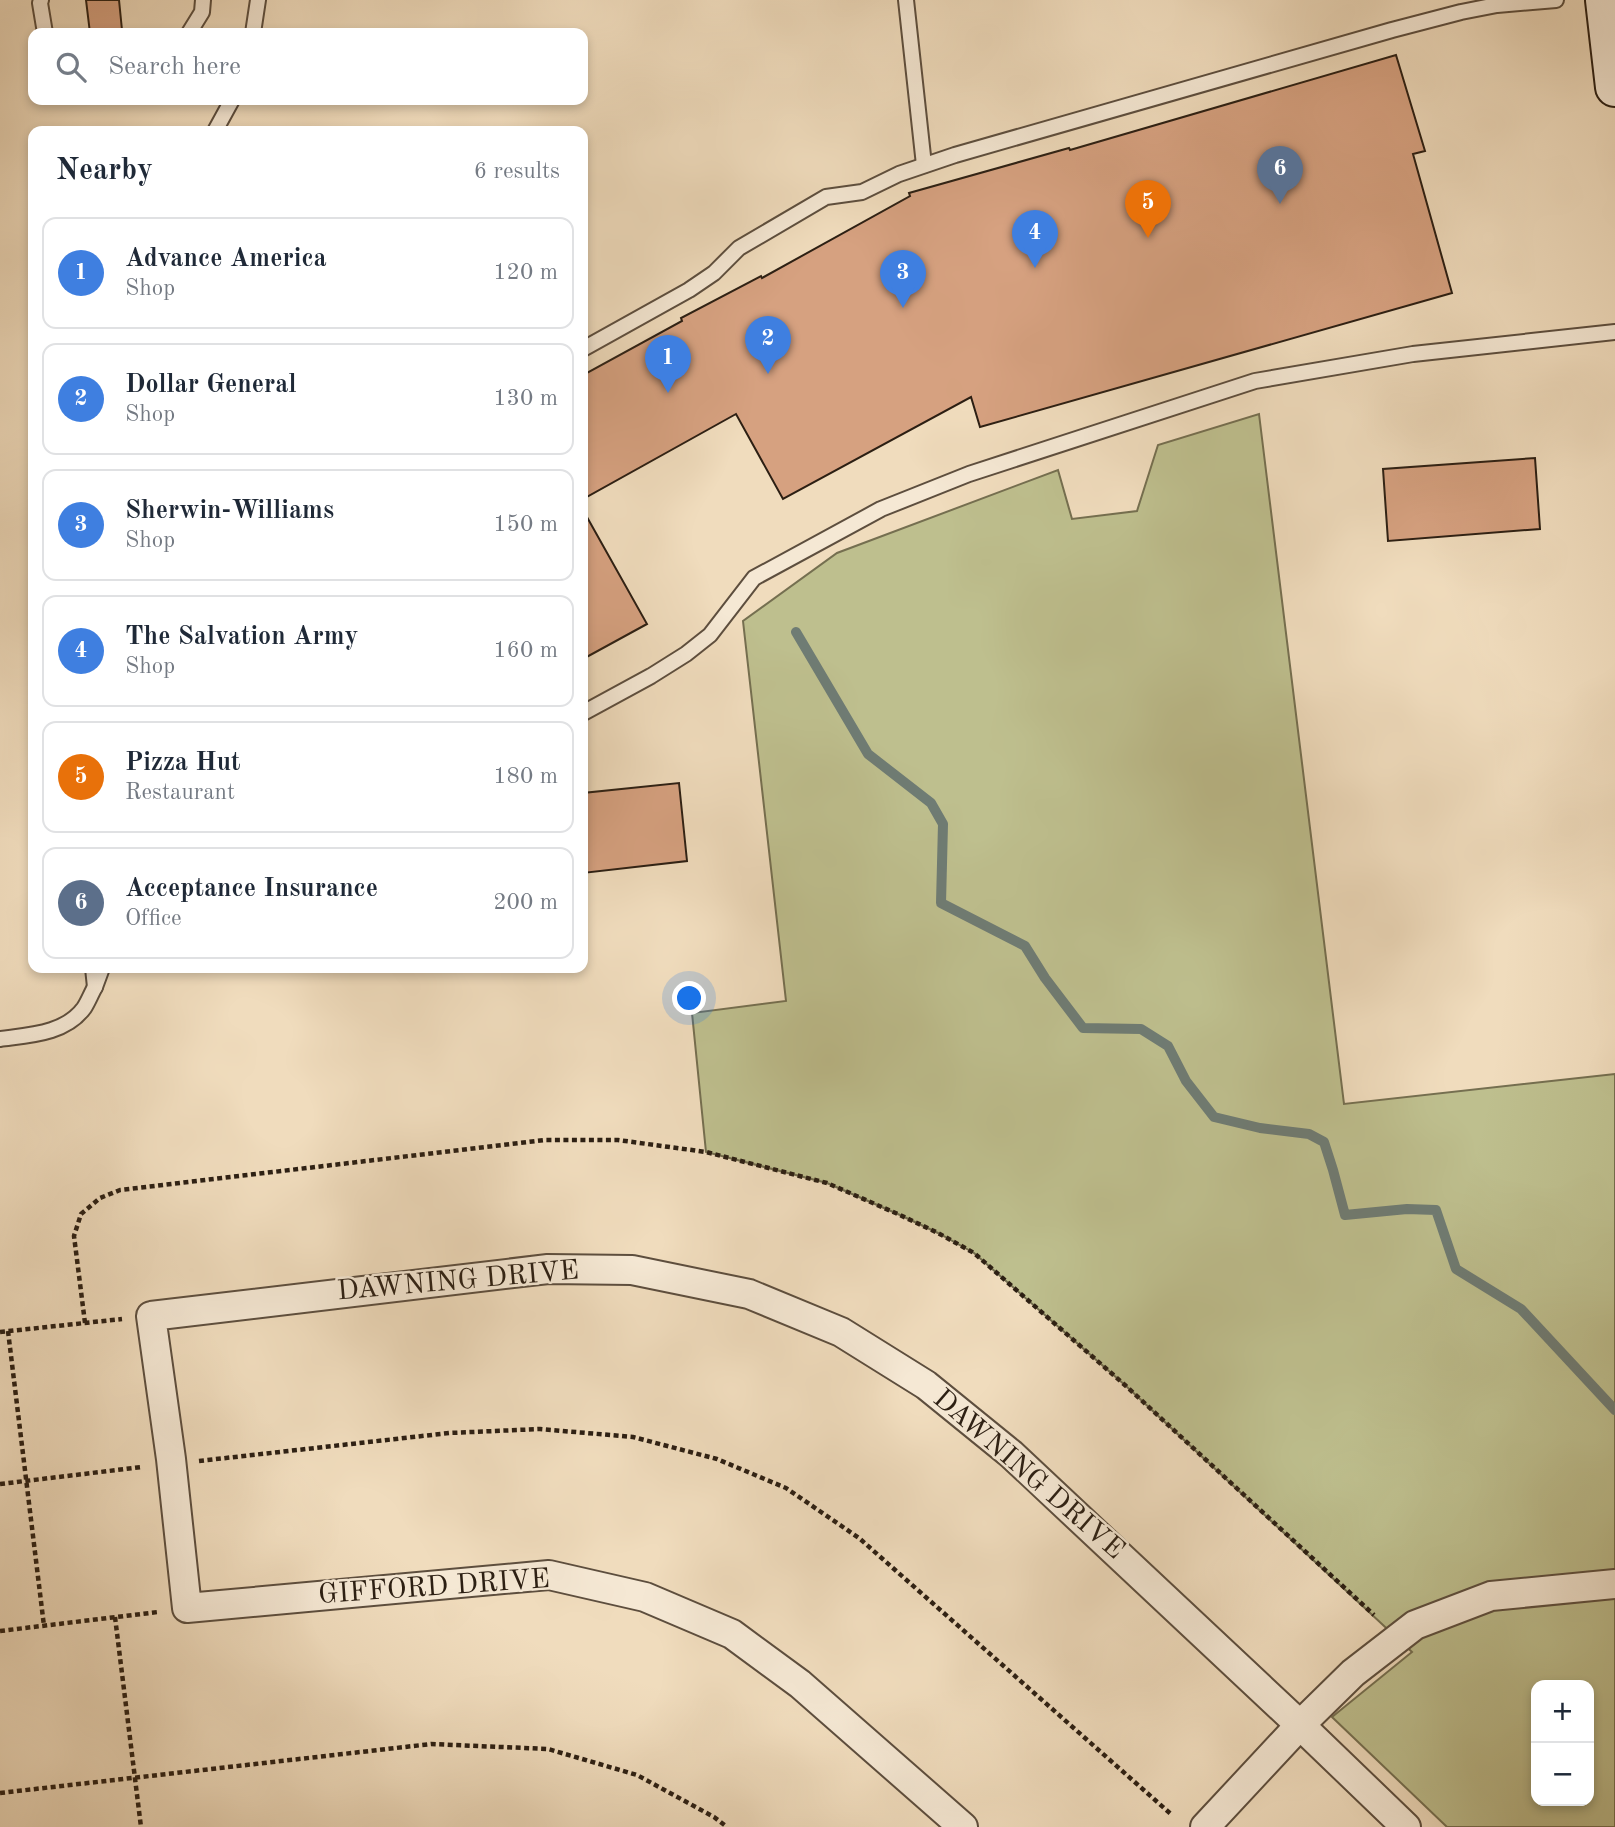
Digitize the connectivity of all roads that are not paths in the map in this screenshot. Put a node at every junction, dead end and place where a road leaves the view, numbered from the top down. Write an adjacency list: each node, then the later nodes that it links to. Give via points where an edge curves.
1 (41, 0): 8 (lane)
2 (204, 0): 9 (lane)
3 (258, 0): 10 (lane)
4 (905, 0): 14 (lane)
5 (1556, 0): 7 (lane)
6 (1605, 0): 11 (main road)
7 (1473, 5): 14 (lane)
8 (44, 28)
9 (192, 28)
10 (254, 28)
11 (1614, 70)
12 (229, 105): 13 (lane)
13 (218, 126)
14 (924, 165): 16 (lane, via 862,192 826,197 739,248 689,289)
15 (1615, 332): 17 (lane, via 1413,354 1255,381 969,474 881,509 754,578 710,635 651,676)
16 (588, 346)
17 (588, 710)
18 (93, 973): 20 (lane)
19 (100, 973): 20 (lane)
20 (94, 987): 21 (lane, via 83,1008 60,1026 45,1033)
21 (0, 1038)
22 (1615, 1584): 24 (street, via 1491,1596 1415,1625 1353,1673)
23 (187, 1608): 24 (street, DAWNING DRIVE, via 151,1316 548,1269 632,1270 749,1294 841,1332 926,1385 1011,1454); 25 (street, GIFFORD DRIVE, via 549,1575 645,1597 732,1634 800,1684)
24 (1300, 1725): 26 (street); 27 (street, DAWNING DRIVE)
25 (963, 1827)
26 (1205, 1827)
27 (1406, 1827)

